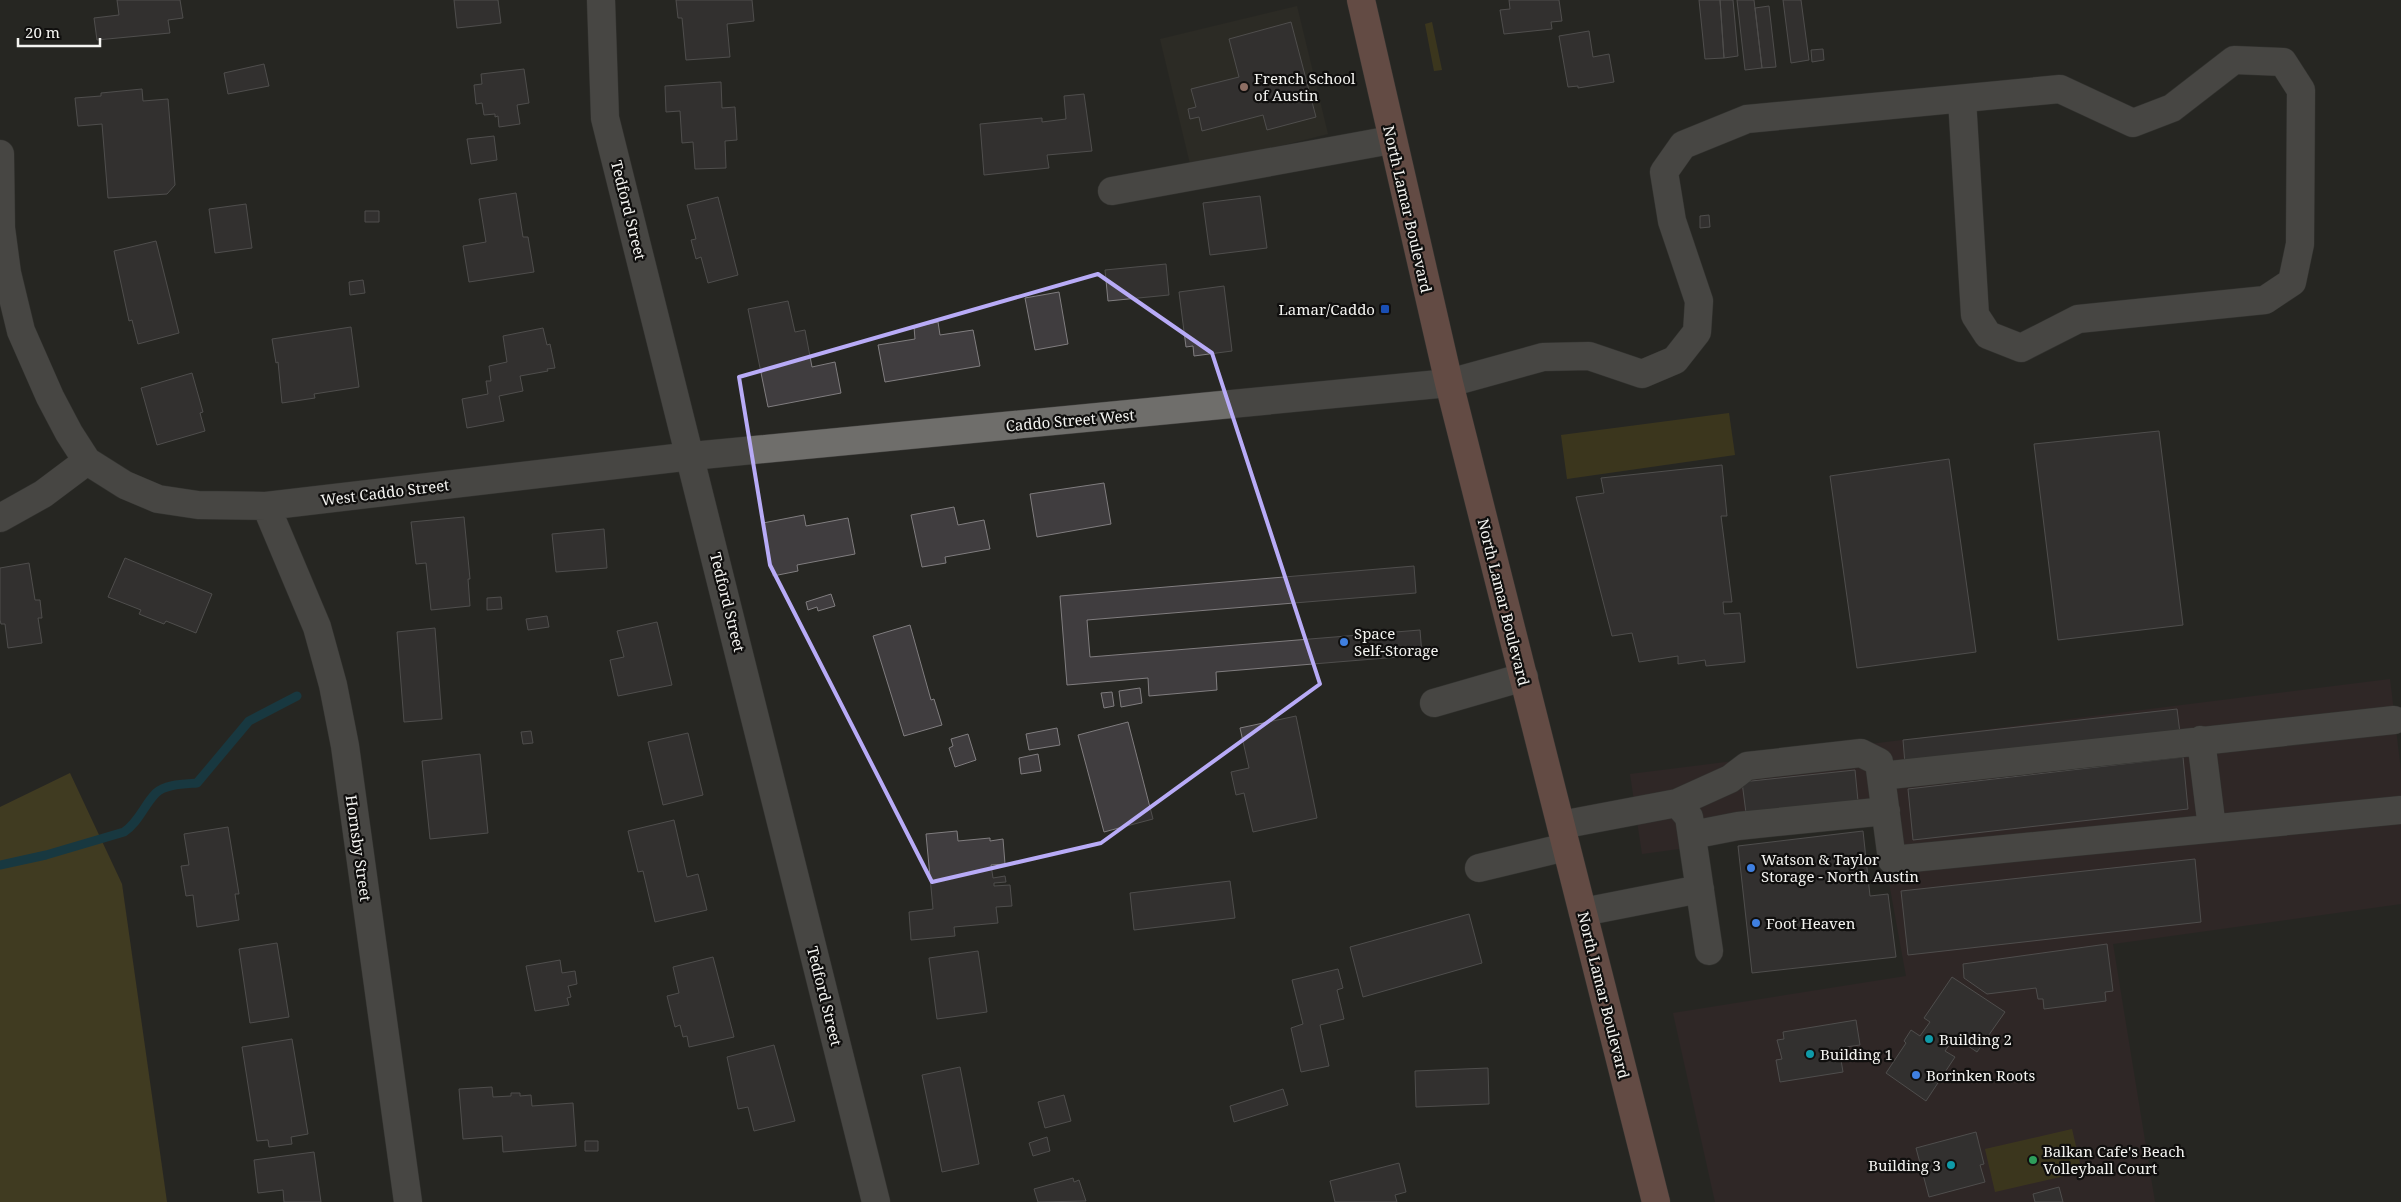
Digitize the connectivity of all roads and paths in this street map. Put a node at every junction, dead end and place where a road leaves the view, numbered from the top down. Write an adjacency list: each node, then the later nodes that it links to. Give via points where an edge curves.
1 (601, 0): 9 (street, Tedford Street, via 606,118)
2 (1361, 0): 4 (main road, North Lamar Boulevard)
3 (1962, 99): 3 (street, Caddo Street West, via 2060,89 2133,123 2172,108 2234,60 2283,62 2301,90 2300,244 2292,282 2265,300 2078,319 2021,348 1988,335 1975,315); 8 (street, Caddo Street West, via 1747,119 1683,145 1664,172 1672,221 1699,301 1697,332 1675,360 1642,374 1589,356 1543,357)
4 (1391, 140): 6 (street); 8 (main road, North Lamar Boulevard)
5 (0, 154): 7 (street, via 1,228)
6 (1112, 191)
7 (10, 333): 10 (street)
8 (1449, 383): 9 (street, Caddo Street West); 13 (main road, North Lamar Boulevard)
9 (692, 456): 11 (street, West Caddo Street); 29 (street, Tedford Street)
10 (87, 461): 11 (street, West Caddo Street, via 125,485 158,499 198,505); 12 (street, via 43,494)
11 (266, 506): 28 (street, Hornsby Street, via 317,627 333,685 345,746)
12 (0, 518)
13 (1524, 677): 14 (street); 23 (main road, North Lamar Boulevard)
14 (1434, 703)
15 (2394, 720): 16 (street)
16 (2201, 740): 17 (street); 21 (street)
17 (1881, 776): 18 (street, via 1879,762 1861,753 1747,766 1730,779); 20 (street)
18 (1677, 803): 22 (street, via 1689,817); 23 (street)
19 (2401, 810): 21 (street)
20 (1886, 811): 21 (street, via 1892,860); 22 (street, via 1738,826)
21 (2212, 828)
22 (1692, 835): 25 (street)
23 (1564, 836): 24 (street); 26 (main road, North Lamar Boulevard)
24 (1479, 868)
25 (1700, 889): 26 (street); 27 (street)
26 (1583, 912): 30 (main road, North Lamar Boulevard)
27 (1709, 951)
28 (408, 1202)
29 (876, 1202)
30 (1656, 1202)

